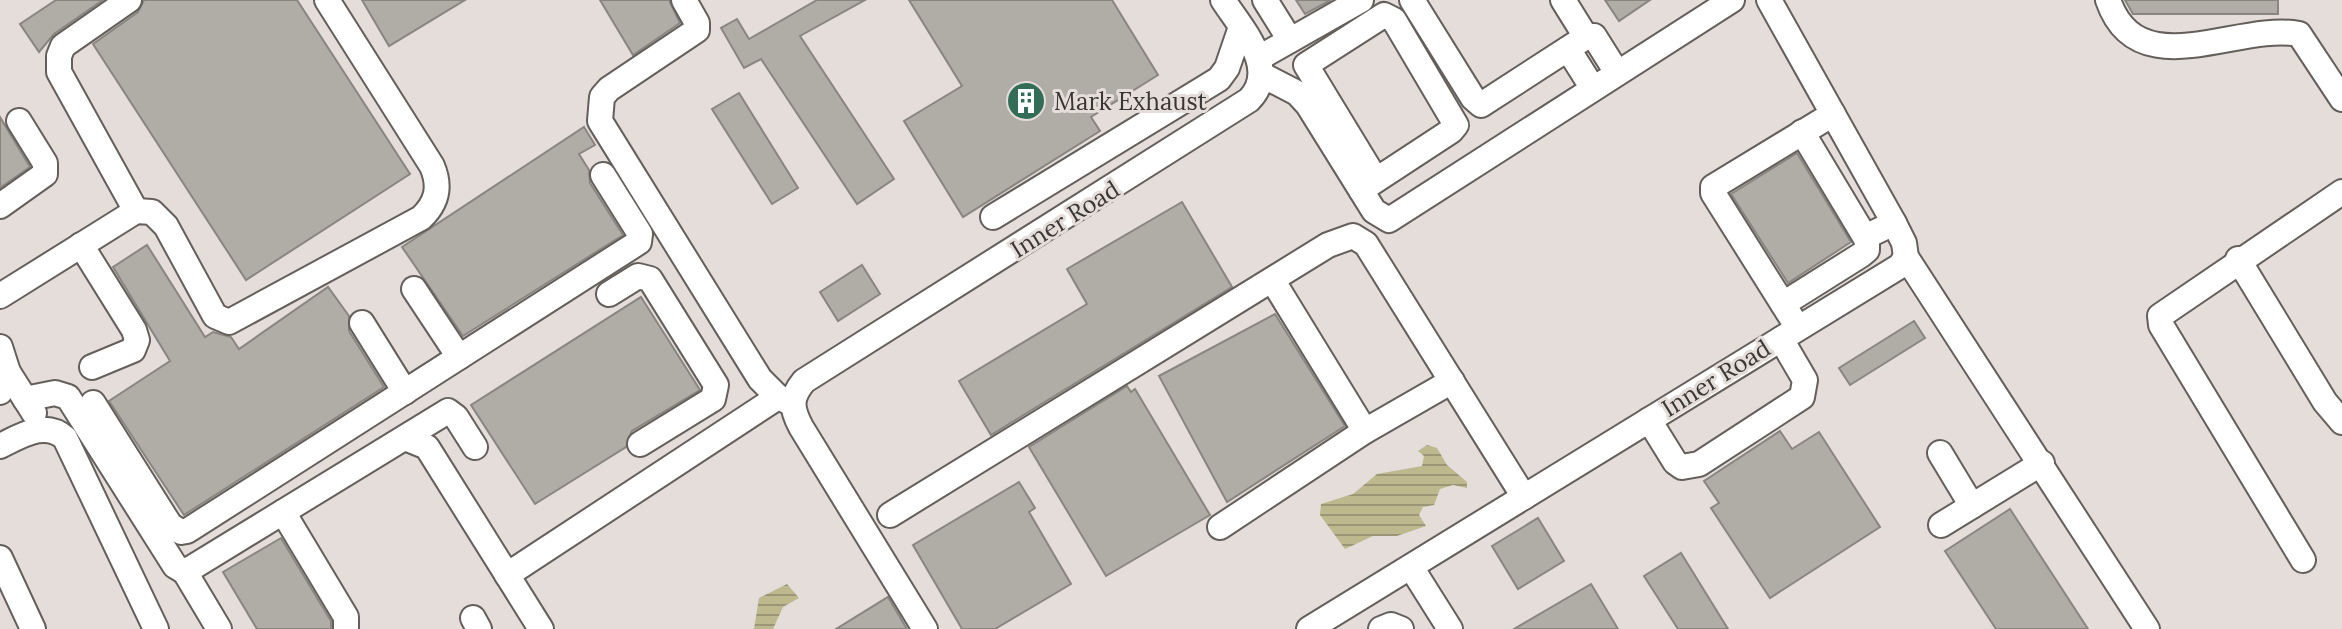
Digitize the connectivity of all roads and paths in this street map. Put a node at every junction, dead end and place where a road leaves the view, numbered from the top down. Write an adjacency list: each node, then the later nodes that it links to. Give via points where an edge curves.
1 (129, 0): 29 (street, via 63,46 59,72)
2 (327, 0): 29 (street, via 432,166 438,187 428,212 337,266 225,322 215,316 166,226 152,212)
3 (684, 0): 35 (street, via 697,23 692,37 602,97 600,121)
4 (1223, 0): 12 (street)
5 (1265, 0): 13 (street)
6 (1361, 0): 13 (street)
7 (1412, 0): 14 (street, via 1481,105)
8 (1563, 0): 14 (street)
9 (1732, 0): 16 (street)
10 (1769, 0): 20 (street)
11 (2108, 0): 18 (street, via 2126,32 2145,43 2200,44 2299,34)
12 (1241, 27): 15 (street); 30 (street, via 1219,79)
13 (1290, 40): 15 (street)
14 (1577, 43): 16 (street, via 1594,36); 17 (street)
15 (1260, 67): 19 (street); 56 (street, Inner Road, via 1257,92 1239,109 804,381)
16 (1616, 71): 17 (street)
17 (1592, 87): 24 (street)
18 (2342, 99)
19 (1317, 102): 23 (street, via 1308,63 1388,15 1456,120); 26 (street)
20 (1833, 114): 22 (street); 31 (street)
21 (19, 121): 28 (street, via 45,163 45,174)
22 (1802, 132): 33 (street); 42 (street, via 1713,187)
23 (1444, 136): 24 (street); 26 (street)
24 (1466, 171): 26 (street, via 1389,220 1378,216)
25 (603, 175): 32 (street)
26 (1369, 185)
27 (2342, 192): 37 (street)
28 (0, 206)
29 (136, 211): 34 (street)
30 (993, 217)
31 (1894, 223): 33 (street); 36 (street)
32 (641, 238): 35 (street); 48 (street)
33 (1867, 238): 42 (street, via 1861,255)
34 (81, 245): 41 (street); 50 (street, via 137,340 133,350)
35 (677, 245): 43 (street)
36 (1906, 257): 46 (street, Inner Road, via 1900,266); 67 (street)
37 (2238, 259): 59 (street); 75 (street, via 2166,309 2160,320)
38 (1273, 281): 51 (street, via 1328,245 1353,236 1366,244); 61 (street); 70 (street)
39 (414, 289): 48 (street)
40 (609, 294): 45 (street, via 645,275)
41 (0, 296)
42 (1783, 304): 46 (street)
43 (716, 308): 45 (street); 49 (street)
44 (362, 323): 54 (street)
45 (682, 329): 53 (street)
46 (1789, 334): 58 (street, Inner Road); 58 (street, via 1805,380 1802,397 1699,464 1682,467 1675,462)
47 (0, 347): 52 (street)
48 (459, 357): 54 (street)
49 (750, 363): 53 (street); 56 (street)
50 (92, 367)
51 (1452, 381): 61 (street); 68 (street)
52 (4, 382): 55 (street)
53 (716, 385): 63 (street, via 713,399)
54 (405, 392): 74 (street)
55 (25, 399): 60 (street); 78 (street, via 55,393 68,397 175,566)
56 (785, 400): 79 (street, Inner Road); 85 (street)
57 (93, 403): 74 (street, via 170,525)
58 (1649, 420): 68 (street, Inner Road)
59 (2342, 422)
60 (44, 429): 64 (street); 81 (street, via 62,434 71,447)
61 (1365, 431): 73 (street)
62 (405, 438): 65 (street, via 452,412); 71 (street); 79 (street, via 427,447)
63 (640, 444)
64 (0, 446)
65 (475, 447)
66 (1940, 453): 69 (street)
67 (2042, 463): 69 (street); 90 (street)
68 (1524, 497): 76 (street, Inner Road)
69 (1972, 506): 72 (street)
70 (890, 515)
71 (285, 517): 78 (street); 83 (street, via 346,617)
72 (1941, 525)
73 (1220, 527)
74 (181, 532): 78 (street)
75 (2303, 560)
76 (1411, 567): 86 (street, Inner Road); 89 (street)
77 (3, 572): 80 (street)
78 (192, 573): 82 (street)
79 (507, 575): 84 (street)
80 (33, 629)
81 (156, 629)
82 (219, 629)
83 (346, 629)
84 (541, 629)
85 (925, 629)
86 (1309, 629)
87 (1381, 629): 88 (street)
88 (1401, 629)
89 (1450, 629)
90 (2147, 629)

